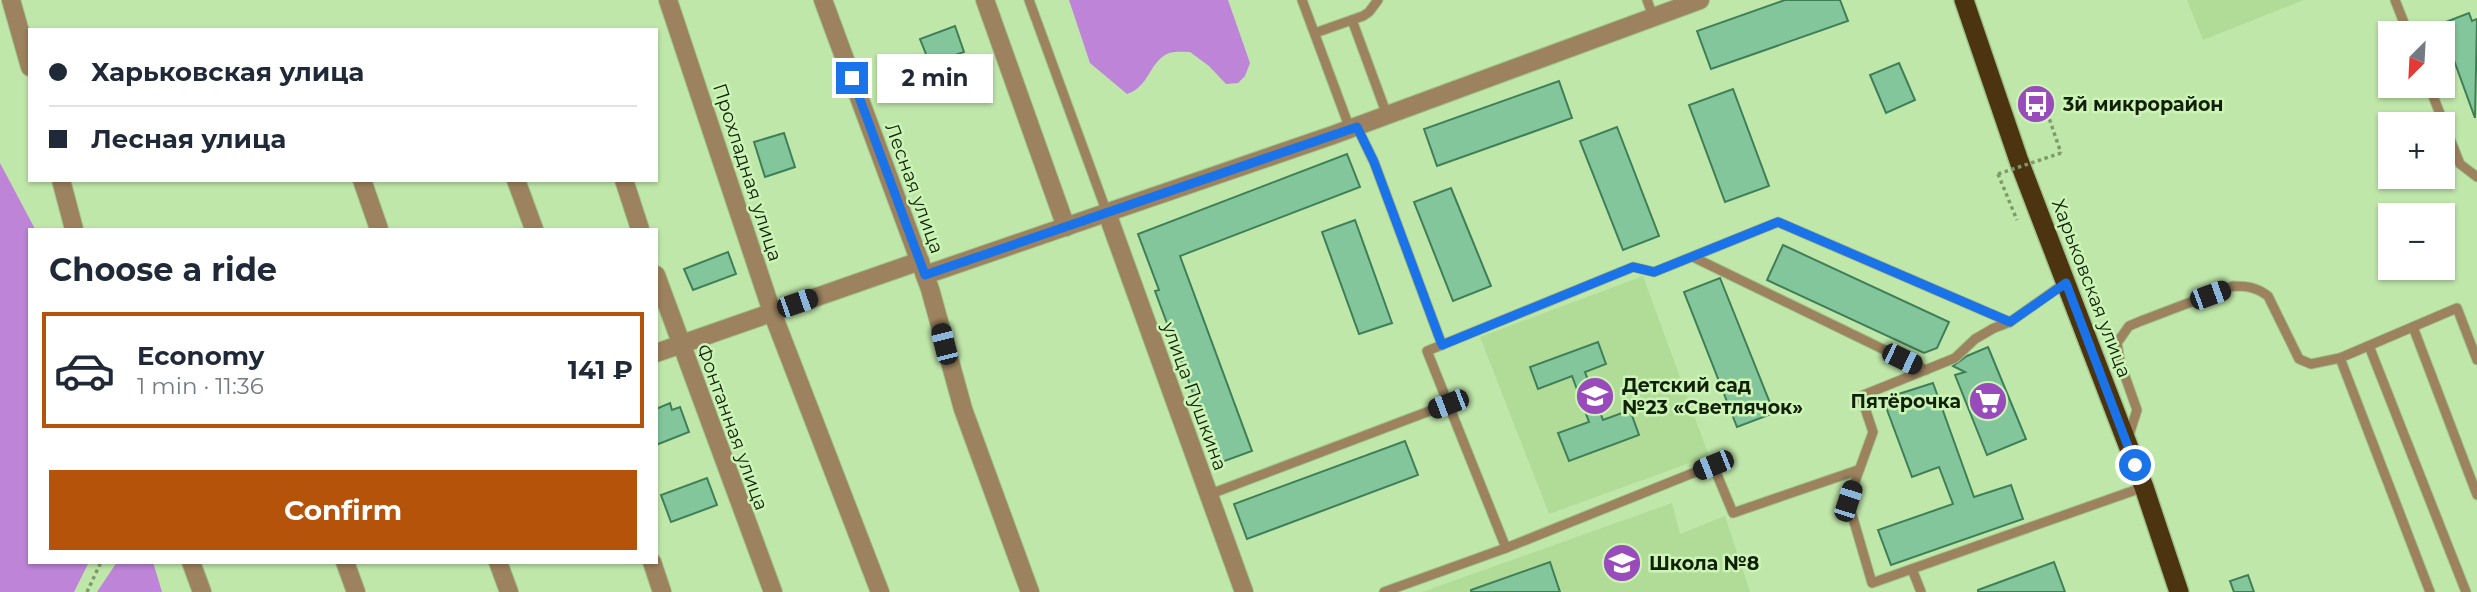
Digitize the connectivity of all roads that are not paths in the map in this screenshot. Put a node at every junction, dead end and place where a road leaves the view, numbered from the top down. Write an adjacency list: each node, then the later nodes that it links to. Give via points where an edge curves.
1 (11, 0): 15 (street)
2 (668, 0): 34 (street, Прохладная улица)
3 (823, 0): 31 (street, Лесная улица)
4 (985, 0): 25 (street)
5 (1028, 0): 24 (lane)
6 (1302, 0): 14 (lane)
7 (1378, 0): 12 (lane, via 1369,12)
8 (1700, 0): 11 (street)
9 (1964, 0): 33 (highway, Харьковская улица)
10 (2395, 0): 13 (lane)
11 (1650, 8): 17 (street)
12 (1352, 20): 14 (lane); 17 (lane)
13 (2403, 21)
14 (1315, 33): 18 (lane)
15 (28, 60)
16 (2434, 98): 19 (lane, via 2460,164)
17 (1387, 115): 18 (street)
18 (1354, 128): 24 (street); 38 (lane, via 1374,162)
19 (2477, 177)
20 (62, 182): 26 (street)
21 (363, 182): 27 (street)
22 (517, 182): 28 (street)
23 (625, 182): 29 (street)
24 (1107, 213): 25 (street); 48 (street, улица Пушкина)
25 (1066, 227): 31 (street)
26 (74, 228)
27 (379, 228)
28 (534, 228)
29 (640, 228)
30 (1693, 257): 35 (lane, via 1778,222); 38 (lane, via 1654,272 1633,267); 43 (lane)
31 (922, 268): 34 (street); 62 (street, Лесная улица, via 963,408)
32 (658, 281): 37 (street, Фонтанная улица)
33 (2066, 283): 35 (lane); 45 (highway, Харьковская улица)
34 (772, 312): 37 (street); 61 (street, Прохладная улица)
35 (2010, 322): 43 (lane, via 1975,339 1955,358)
36 (2413, 327): 39 (lane); 42 (lane, via 2457,308); 49 (lane)
37 (680, 344): 40 (street); 60 (street, Фонтанная улица)
38 (1442, 345): 44 (lane, via 1427,351)
39 (2369, 345): 41 (lane); 68 (lane)
40 (658, 352)
41 (2340, 358): 45 (lane, via 2311,365 2299,359 2268,296 2247,286 2233,286 2129,326 2118,343 2137,410); 67 (lane)
42 (2477, 360)
43 (1926, 370): 46 (lane, via 1861,396 1872,432)
44 (1448, 404): 48 (lane); 50 (lane)
45 (2126, 443): 47 (highway, Харьковская улица)
46 (1858, 470): 50 (lane, via 1733,513 1713,465); 55 (lane, via 1848,501 1872,583)
47 (2144, 487): 55 (lane); 66 (highway, Харьковская улица)
48 (1208, 495): 63 (street, улица Пушкина)
49 (2477, 495)
50 (1506, 548): 64 (lane)
51 (192, 564): 56 (street)
52 (346, 564): 57 (street)
53 (499, 564): 58 (street)
54 (653, 564): 59 (street)
55 (1912, 569): 65 (lane)
56 (202, 592)
57 (356, 592)
58 (509, 592)
59 (662, 592)
60 (773, 592)
61 (880, 592)
62 (1030, 592)
63 (1244, 592)
64 (1384, 592)
65 (1921, 592)
66 (2179, 592)
67 (2430, 592)
68 (2466, 592)

